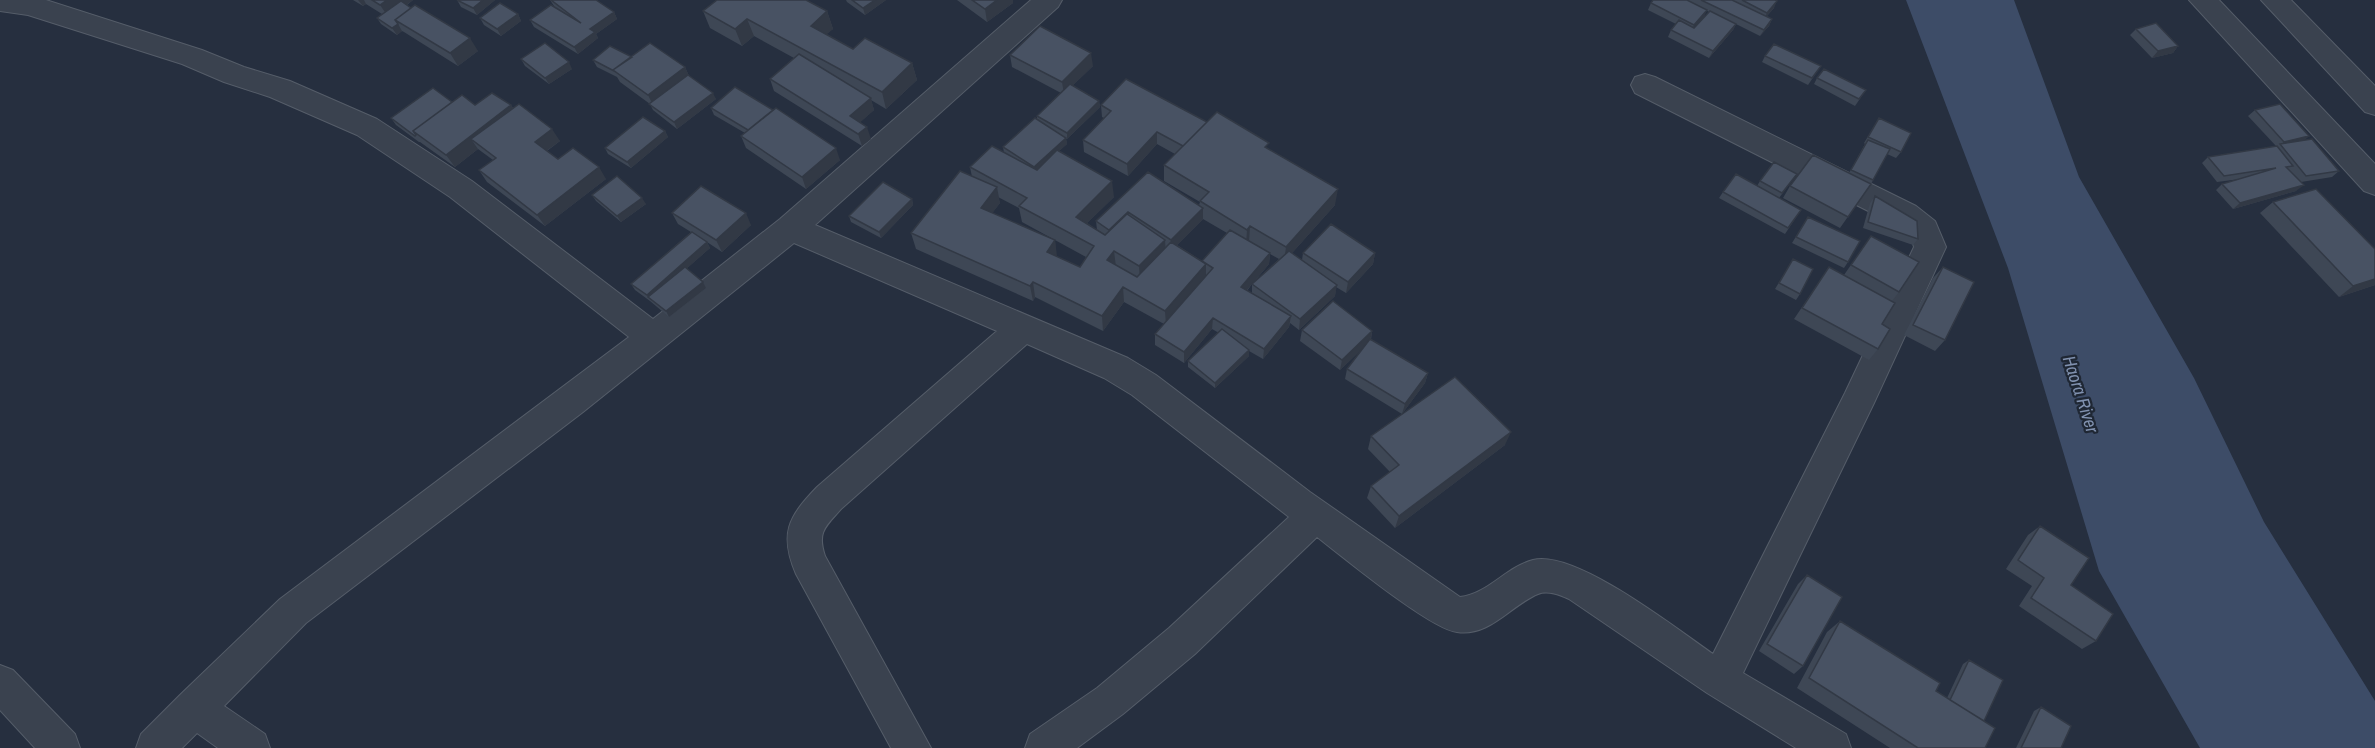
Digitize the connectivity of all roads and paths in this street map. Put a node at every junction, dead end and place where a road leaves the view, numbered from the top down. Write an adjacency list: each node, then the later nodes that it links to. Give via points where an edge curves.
1 (1048, 0): 8 (street)
2 (2203, 0): 7 (street)
3 (2275, 0): 6 (street)
4 (0, 1): 10 (street, via 30,5 192,57 367,127 461,189)
5 (1646, 85): 12 (street, via 1905,215 1923,230 1930,248)
6 (2375, 104)
7 (2375, 183)
8 (791, 228): 9 (street); 10 (street)
9 (1024, 327): 11 (street, via 1116,368 1144,385); 18 (street, via 829,498 806,526 802,541 809,562)
10 (651, 336): 14 (street, via 571,402 292,610)
11 (1315, 516): 12 (street, via 1457,615 1477,612 1535,576 1556,577 1581,586); 19 (street, via 1182,641 1110,701)
12 (1720, 680): 20 (street)
13 (0, 683): 15 (street)
14 (193, 708): 16 (street); 17 (street)
15 (61, 748)
16 (155, 748)
17 (251, 748)
18 (912, 748)
19 (1044, 748)
20 (1832, 748)

